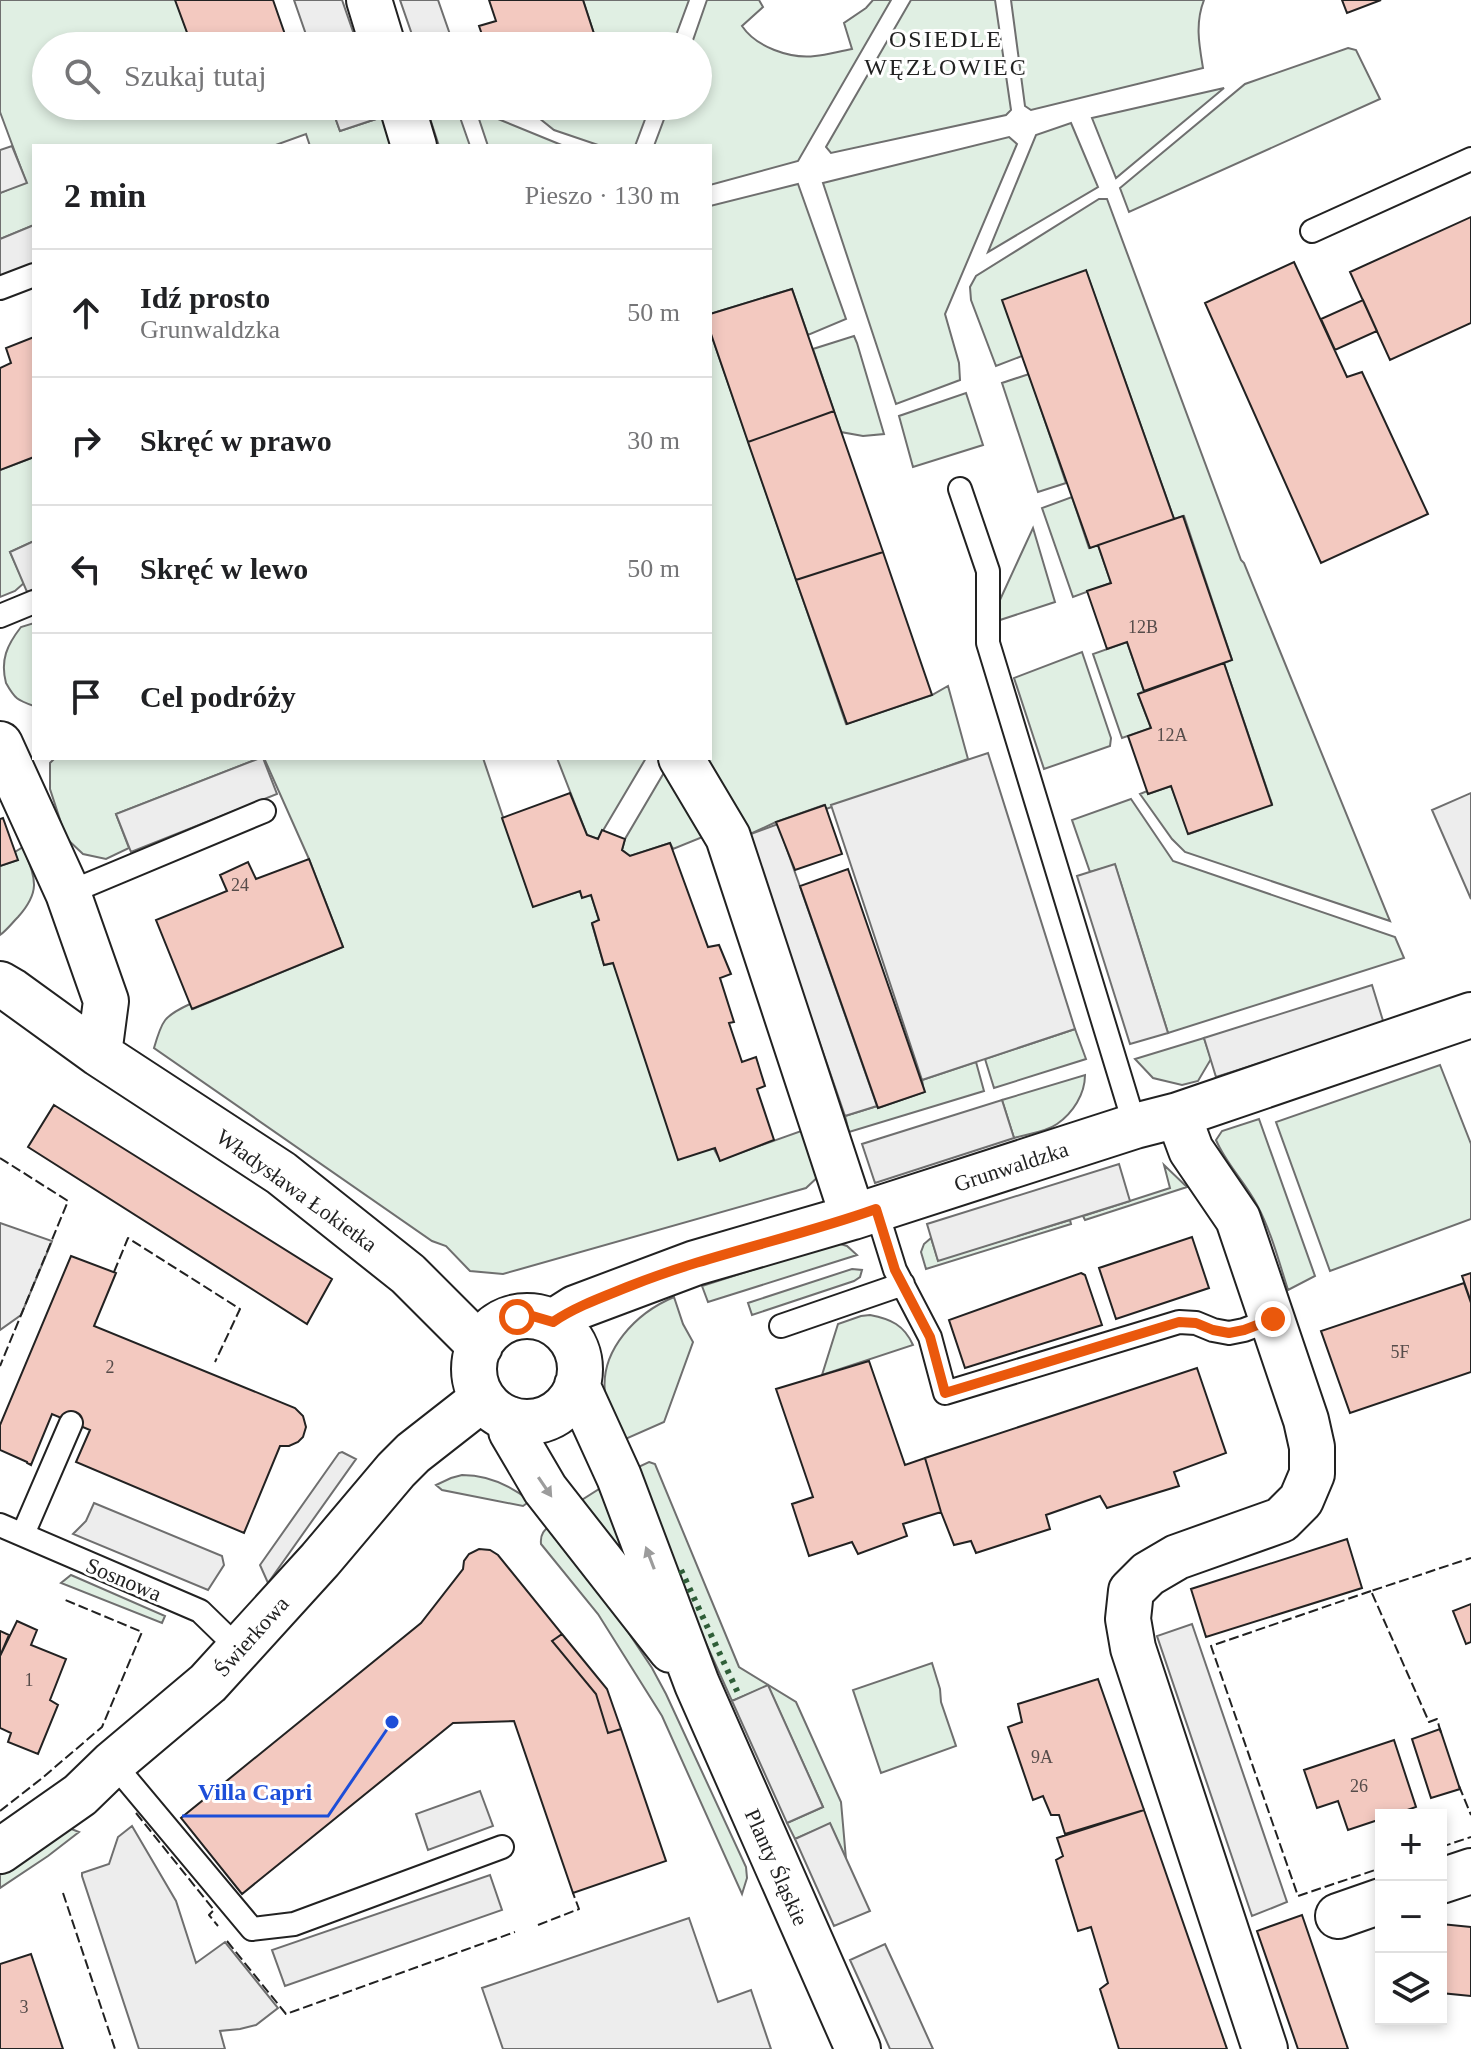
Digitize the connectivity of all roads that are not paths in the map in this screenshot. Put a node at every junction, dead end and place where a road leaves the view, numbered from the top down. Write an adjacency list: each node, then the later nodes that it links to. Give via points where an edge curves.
1 (369, 0): 2 (street)
2 (379, 32)
3 (406, 120): 4 (street)
4 (413, 144)
5 (1471, 159): 6 (lane)
6 (1312, 231)
7 (32, 276): 8 (lane)
8 (0, 288)
9 (960, 489): 20 (lane, via 988,571 988,643)
10 (32, 603): 11 (lane)
11 (0, 616)
12 (0, 744): 15 (street)
13 (682, 760): 21 (street, via 728,837)
14 (264, 811): 15 (lane)
15 (68, 893): 18 (street, via 106,1001)
16 (0, 984): 18 (street, Władysława Łokietka)
17 (1471, 1015): 19 (street, Grunwaldzka)
18 (99, 1054): 26 (street, Władysława Łokietka, via 281,1173 408,1274)
19 (1178, 1115): 20 (street, Grunwaldzka); 23 (street, via 1191,1150 1238,1219)
20 (1135, 1126): 21 (street, Grunwaldzka)
21 (864, 1213): 22 (lane); 24 (street, Grunwaldzka, via 648,1279)
22 (903, 1284): 23 (lane, via 930,1337 945,1393 1179,1322 1229,1333); 25 (lane)
23 (1273, 1319): 42 (street, via 1312,1447 1312,1474 1301,1500 1281,1520 1177,1557 1148,1574 1131,1591 1128,1619 1133,1648)
24 (553, 1322): 26 (street, via 517,1317 495,1327); 27 (street, via 578,1354)
25 (781, 1326)
26 (480, 1346): 28 (street, via 474,1376)
27 (577, 1385): 28 (street, via 558,1412 543,1419 526,1422); 33 (street, one-way to 27, via 619,1477)
28 (496, 1409): 32 (street, Świerkowa, via 413,1453); 33 (street, one-way to 33, via 545,1489)
29 (71, 1423): 31 (lane)
30 (0, 1525): 31 (lane, Sosnowa)
31 (23, 1534): 32 (lane, Sosnowa, via 200,1611)
32 (238, 1648): 34 (street, Świerkowa, via 208,1683)
33 (697, 1684): 41 (street, Planty Śląskie)
34 (113, 1763): 35 (lane, via 252,1929 294,1924); 36 (street, Świerkowa, via 80,1795)
35 (502, 1847)
36 (0, 1851)
37 (1471, 1871): 38 (street)
38 (1447, 1879)
39 (1375, 1903): 40 (street)
40 (1338, 1916)
41 (858, 2049)
42 (1265, 2049)

